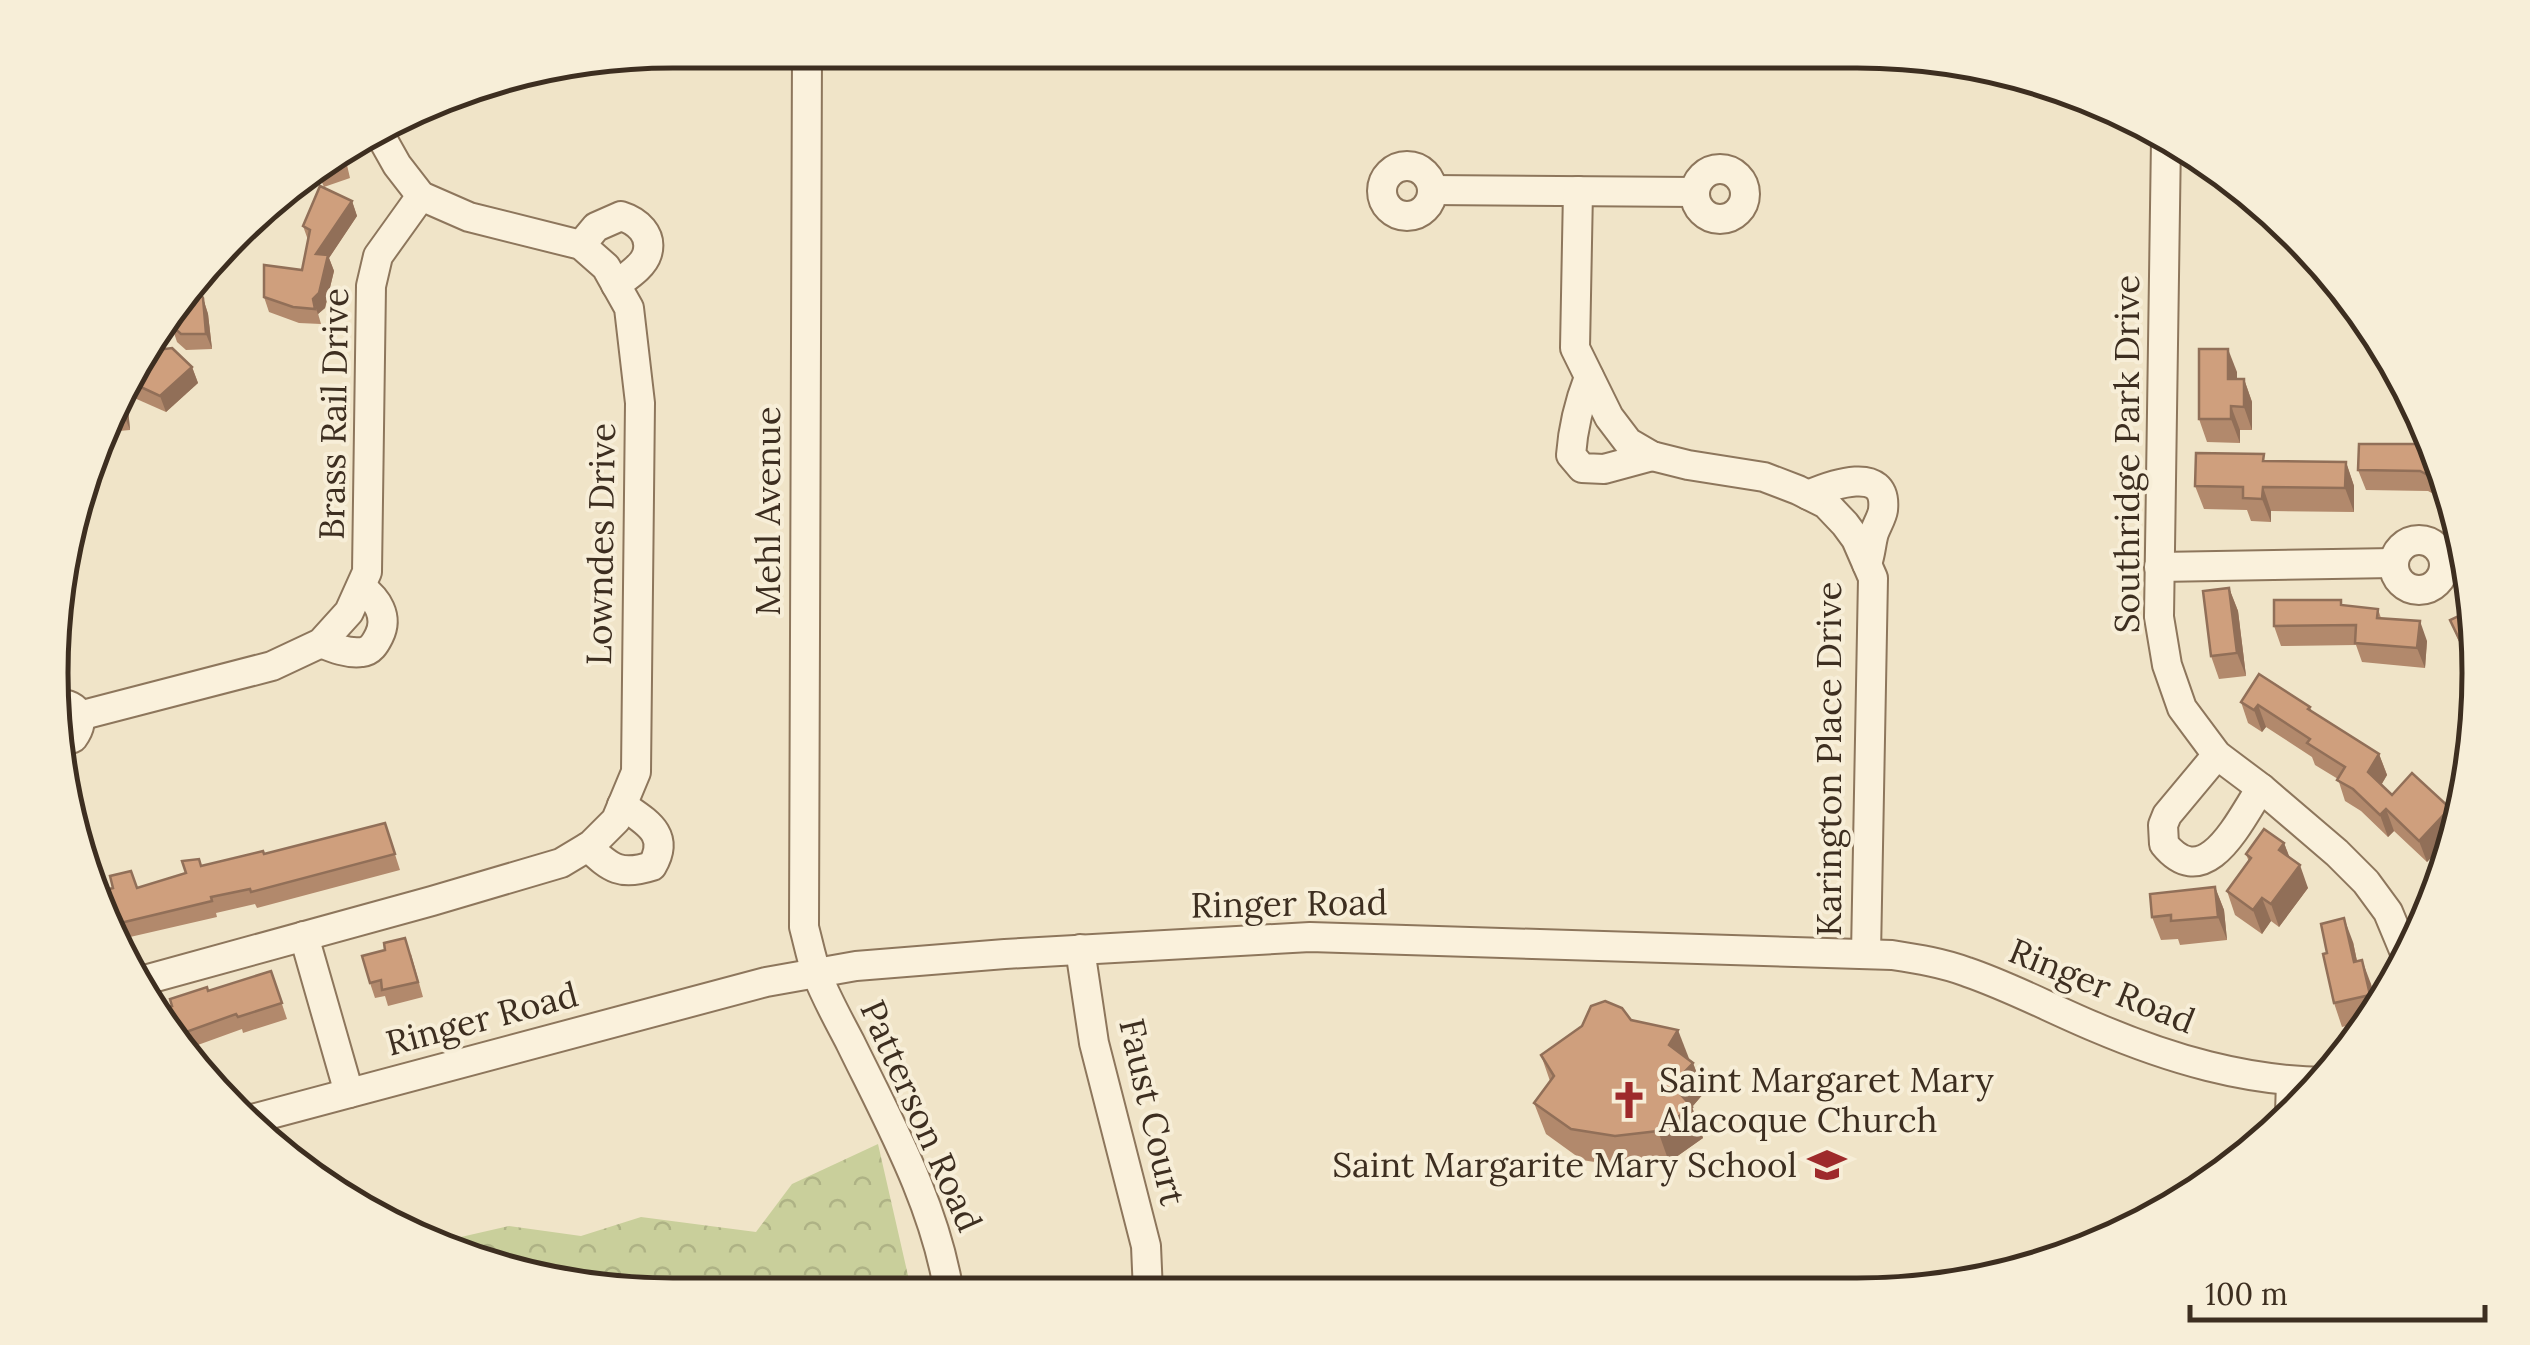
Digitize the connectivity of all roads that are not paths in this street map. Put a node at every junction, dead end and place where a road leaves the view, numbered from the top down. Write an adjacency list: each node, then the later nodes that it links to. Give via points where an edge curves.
1 (807, 68): 29 (street, Mehl Avenue, via 804,927)
2 (384, 142): 7 (street)
3 (2173, 157): 15 (street, Southridge Park Drive)
4 (1432, 190): 5 (street)
5 (1578, 191): 6 (street); 10 (street, Karington Place Drive, via 1574,348)
6 (1695, 192)
7 (421, 196): 8 (street, via 469,217); 16 (street, Brass Rail Drive, via 378,256 372,286 367,572)
8 (582, 245): 9 (street, Lowndes Drive); 9 (street, via 596,228 621,216 636,220 647,254)
9 (616, 285): 23 (street, Lowndes Drive, via 629,308 640,403 636,772)
10 (1589, 377): 11 (street, Karington Place Drive, via 1618,430); 11 (street, Karington Place Drive, via 1571,455 1582,468 1604,469)
11 (1652, 456): 12 (street, Karington Place Drive, via 1764,477)
12 (1808, 495): 14 (street, Karington Place Drive, via 1845,524); 14 (street, Karington Place Drive, via 1849,480 1869,482 1879,491 1884,508)
13 (2394, 563): 15 (street)
14 (1867, 564): 28 (street, Karington Place Drive, via 1873,578)
15 (2159, 567): 21 (street, Southridge Park Drive, via 2167,665 2182,708)
16 (361, 587): 17 (street, Brass Rail Drive, via 349,612); 17 (street, Brass Rail Drive, via 384,617 374,647 363,652)
17 (320, 643): 19 (street, Brass Rail Drive, via 272,666)
18 (69, 705): 19 (street)
19 (79, 716): 20 (street)
20 (72, 739)
21 (2217, 755): 22 (street, Southridge Park Drive); 22 (street, via 2163,824 2164,844 2180,860 2205,861 2222,846)
22 (2261, 788): 26 (street, Southridge Park Drive, via 2366,882)
23 (622, 805): 24 (street, Lowndes Drive); 24 (street, via 658,837 652,866 632,872 606,864)
24 (588, 847): 25 (street, Lowndes Drive, via 561,863)
25 (304, 936): 30 (street, Lowndes Drive); 34 (street)
26 (2400, 940)
27 (1080, 950): 28 (street, Ringer Road, via 1328,937); 29 (street, Ringer Road); 37 (street, Faust Court, via 1094,1044 1146,1246)
28 (1866, 954): 31 (street, Ringer Road, via 1949,966 2156,1051 2246,1076)
29 (816, 971): 34 (street, Ringer Road); 36 (street, Patterson Road, via 930,1214)
30 (150, 977)
31 (2292, 1081): 32 (street, Ringer Road); 33 (street)
32 (2302, 1081)
33 (2291, 1093)
34 (349, 1094): 35 (street, Ringer Road)
35 (263, 1117)
36 (948, 1278)
37 (1147, 1278)

